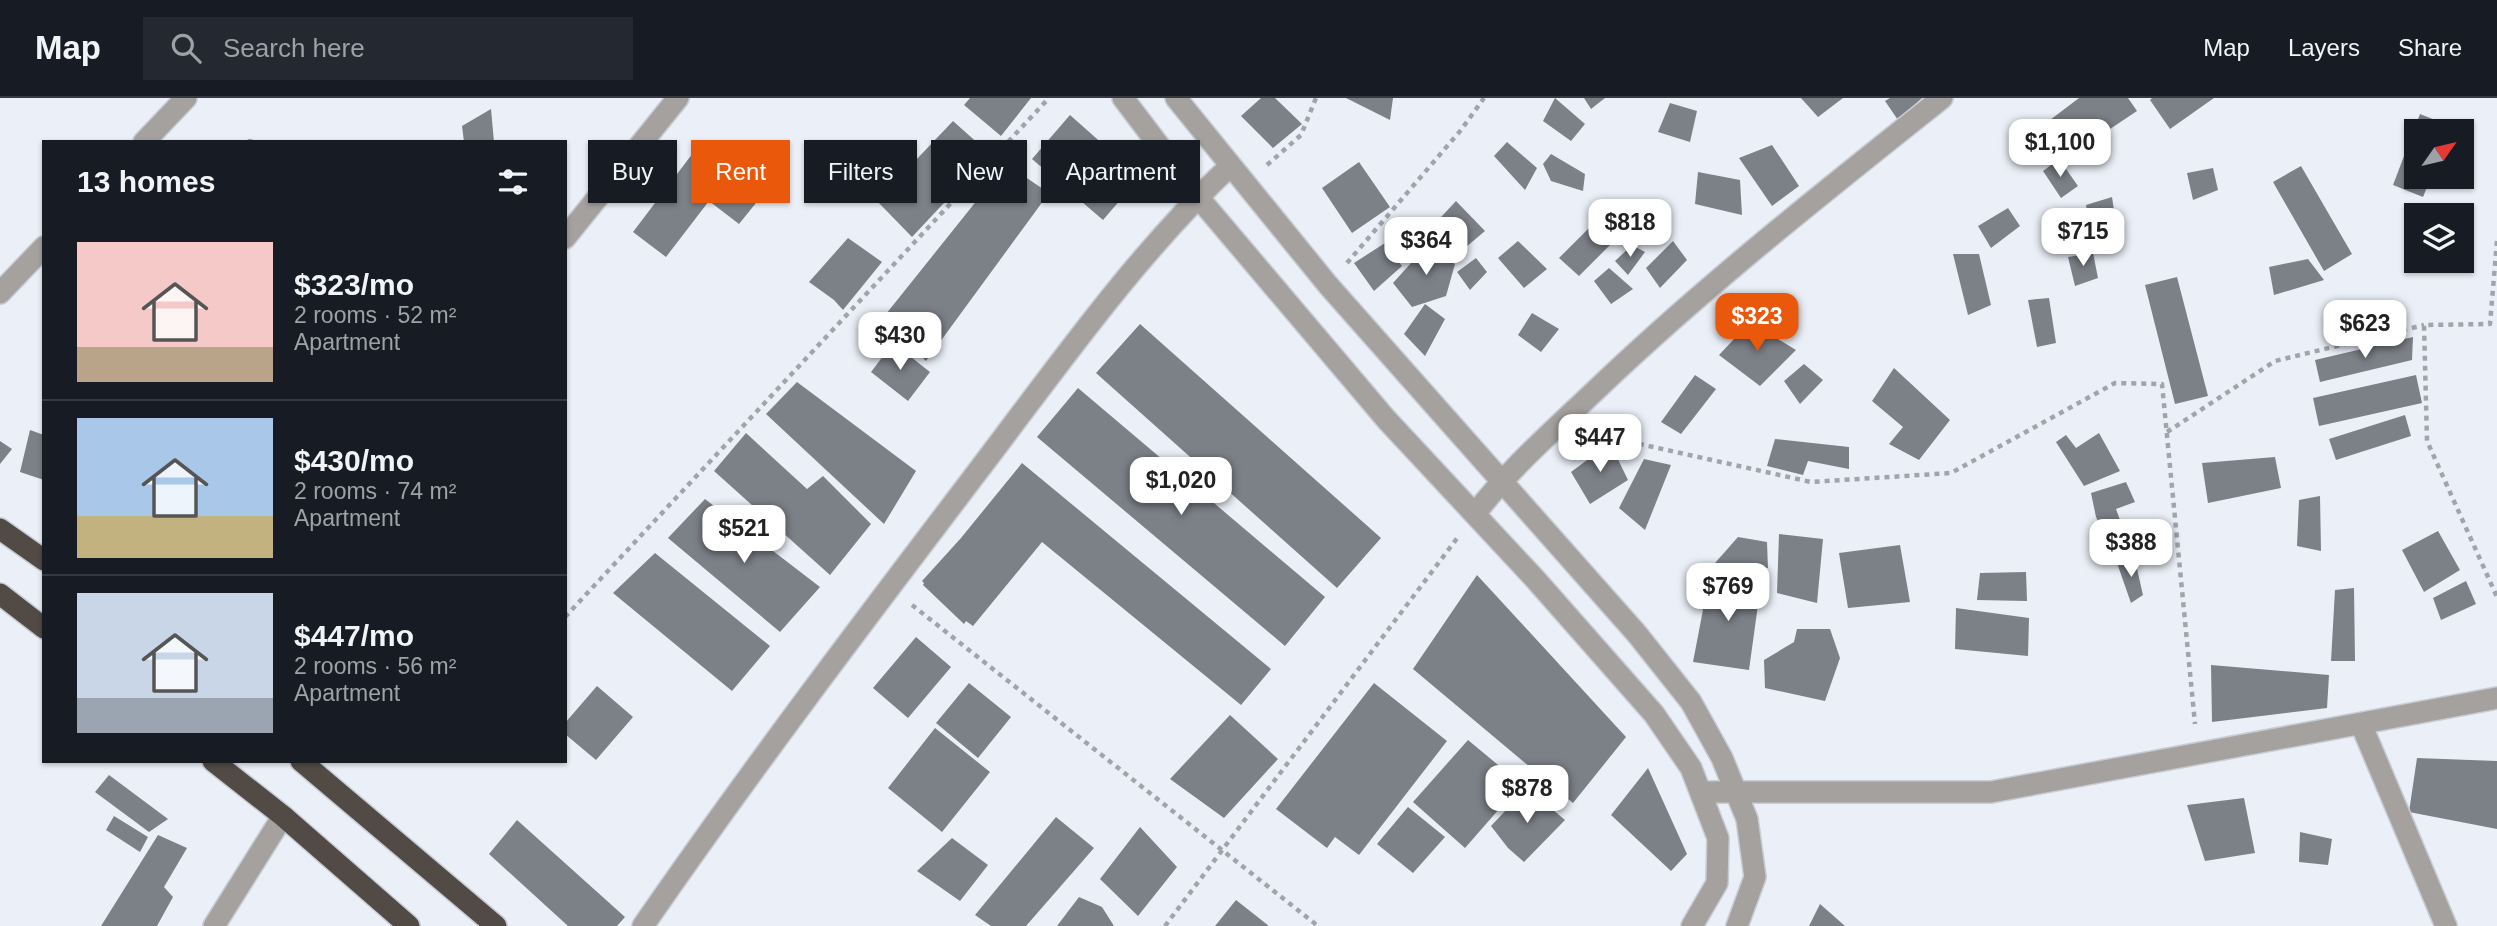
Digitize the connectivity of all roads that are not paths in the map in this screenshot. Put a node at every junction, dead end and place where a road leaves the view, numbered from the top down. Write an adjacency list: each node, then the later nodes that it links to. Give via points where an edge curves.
1 (186, 98): 6 (street)
2 (678, 98): 12 (street)
3 (1124, 98): 7 (street)
4 (1177, 98): 8 (street)
5 (1942, 98): 15 (street, via 1657,331)
6 (147, 140)
7 (1155, 140)
8 (1230, 166): 9 (street); 15 (street)
9 (1200, 195)
10 (1200, 199): 16 (street, via 1386,419)
11 (1193, 203): 31 (street, via 1106,302 889,587 729,801)
12 (567, 236)
13 (42, 249): 14 (street)
14 (0, 293)
15 (1500, 481): 16 (street); 25 (street, via 1637,634 1691,702)
16 (1475, 514): 26 (street, via 1654,714 1691,768)
17 (0, 529): 18 (highway)
18 (42, 559)
19 (0, 594): 20 (highway)
20 (42, 626)
21 (2497, 698): 22 (street)
22 (2361, 724): 25 (street, via 1992,792); 34 (street)
23 (216, 763): 27 (highway)
24 (303, 763): 30 (highway)
25 (1735, 791): 26 (street); 33 (street, via 1746,819 1755,877)
26 (1701, 792): 32 (street, via 1718,838 1717,883)
27 (283, 816): 28 (street); 29 (highway)
28 (214, 926)
29 (409, 926)
30 (496, 926)
31 (643, 926)
32 (1692, 926)
33 (1737, 926)
34 (2446, 926)

